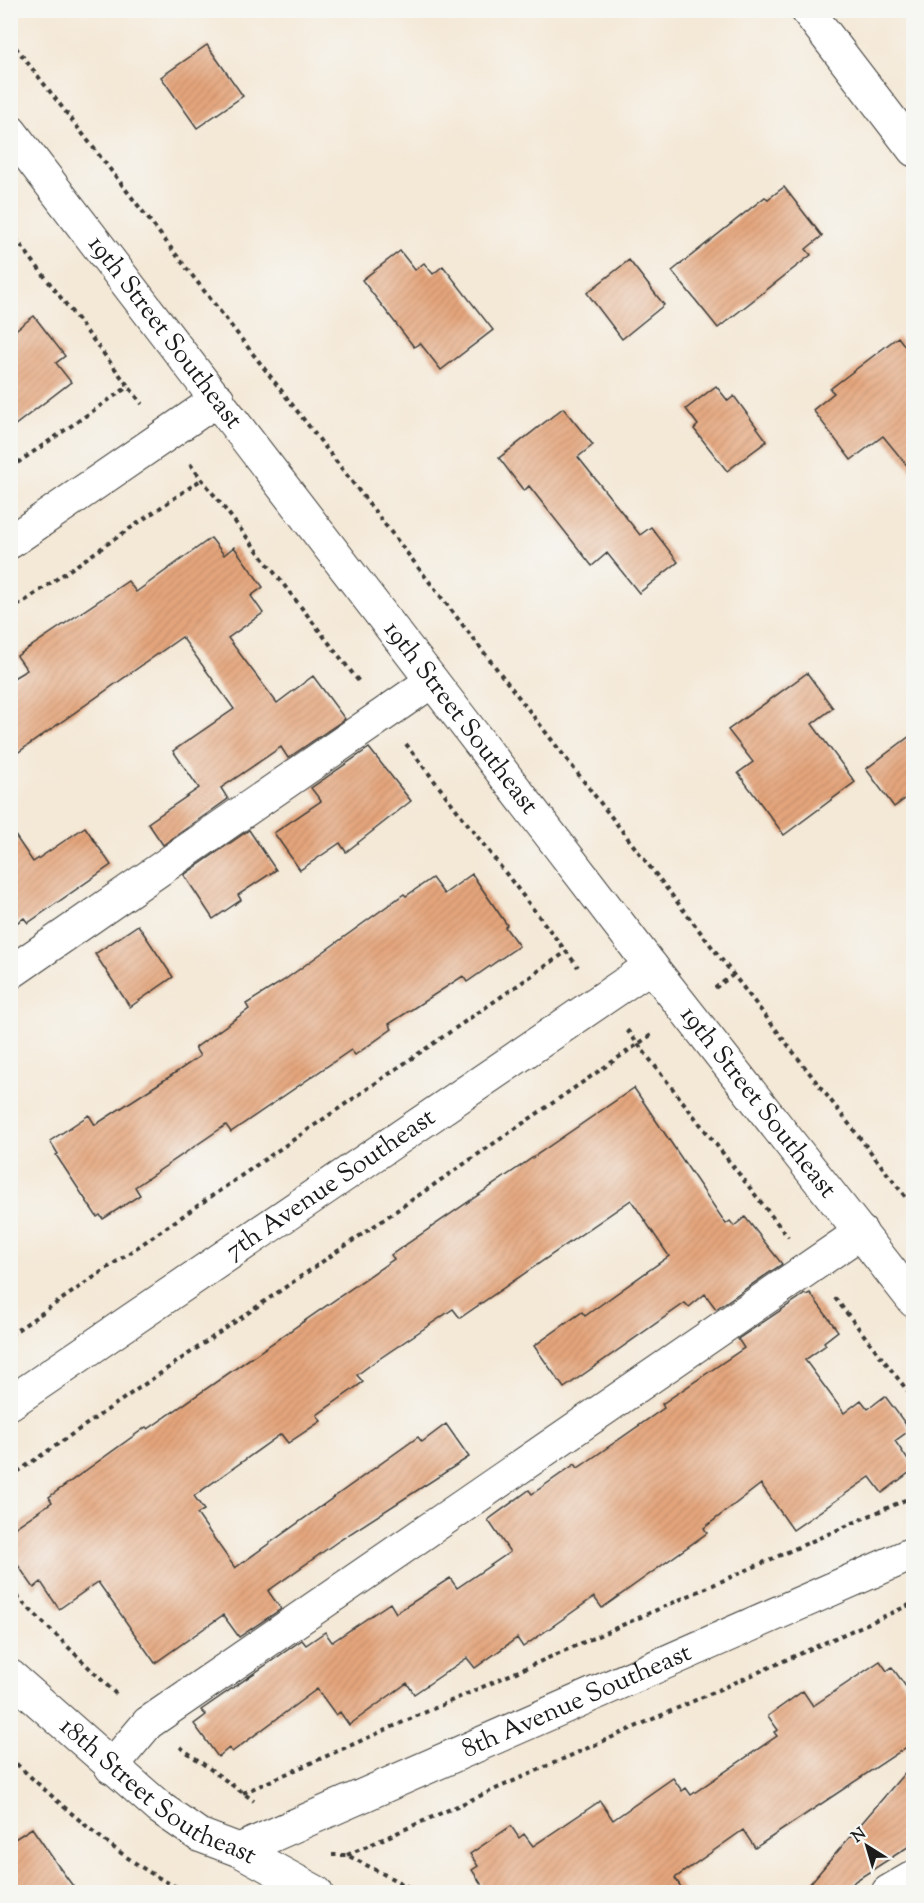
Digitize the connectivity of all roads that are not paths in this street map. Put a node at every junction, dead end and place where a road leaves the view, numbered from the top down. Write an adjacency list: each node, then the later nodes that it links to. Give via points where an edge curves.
1 (807, 10): 3 (street)
2 (10, 131): 4 (street, 19th Street Southeast)
3 (914, 150)
4 (218, 399): 5 (street); 6 (street, 19th Street Southeast)
5 (10, 542)
6 (432, 681): 7 (street, 19th Street Southeast); 8 (street)
7 (651, 966): 9 (street, 19th Street Southeast); 11 (street, 7th Avenue Southeast)
8 (10, 973)
9 (861, 1232): 10 (street, 19th Street Southeast); 14 (street, via 148,1723)
10 (913, 1300)
11 (10, 1403)
12 (914, 1553): 15 (street, 8th Avenue Southeast)
13 (10, 1676): 14 (street, 18th Street Southeast)
14 (111, 1767): 15 (street, 18th Street Southeast, via 159,1808 199,1835)
15 (239, 1850): 17 (street, 18th Street Southeast)
16 (914, 1877): 18 (street)
17 (316, 1893)
18 (888, 1893)

